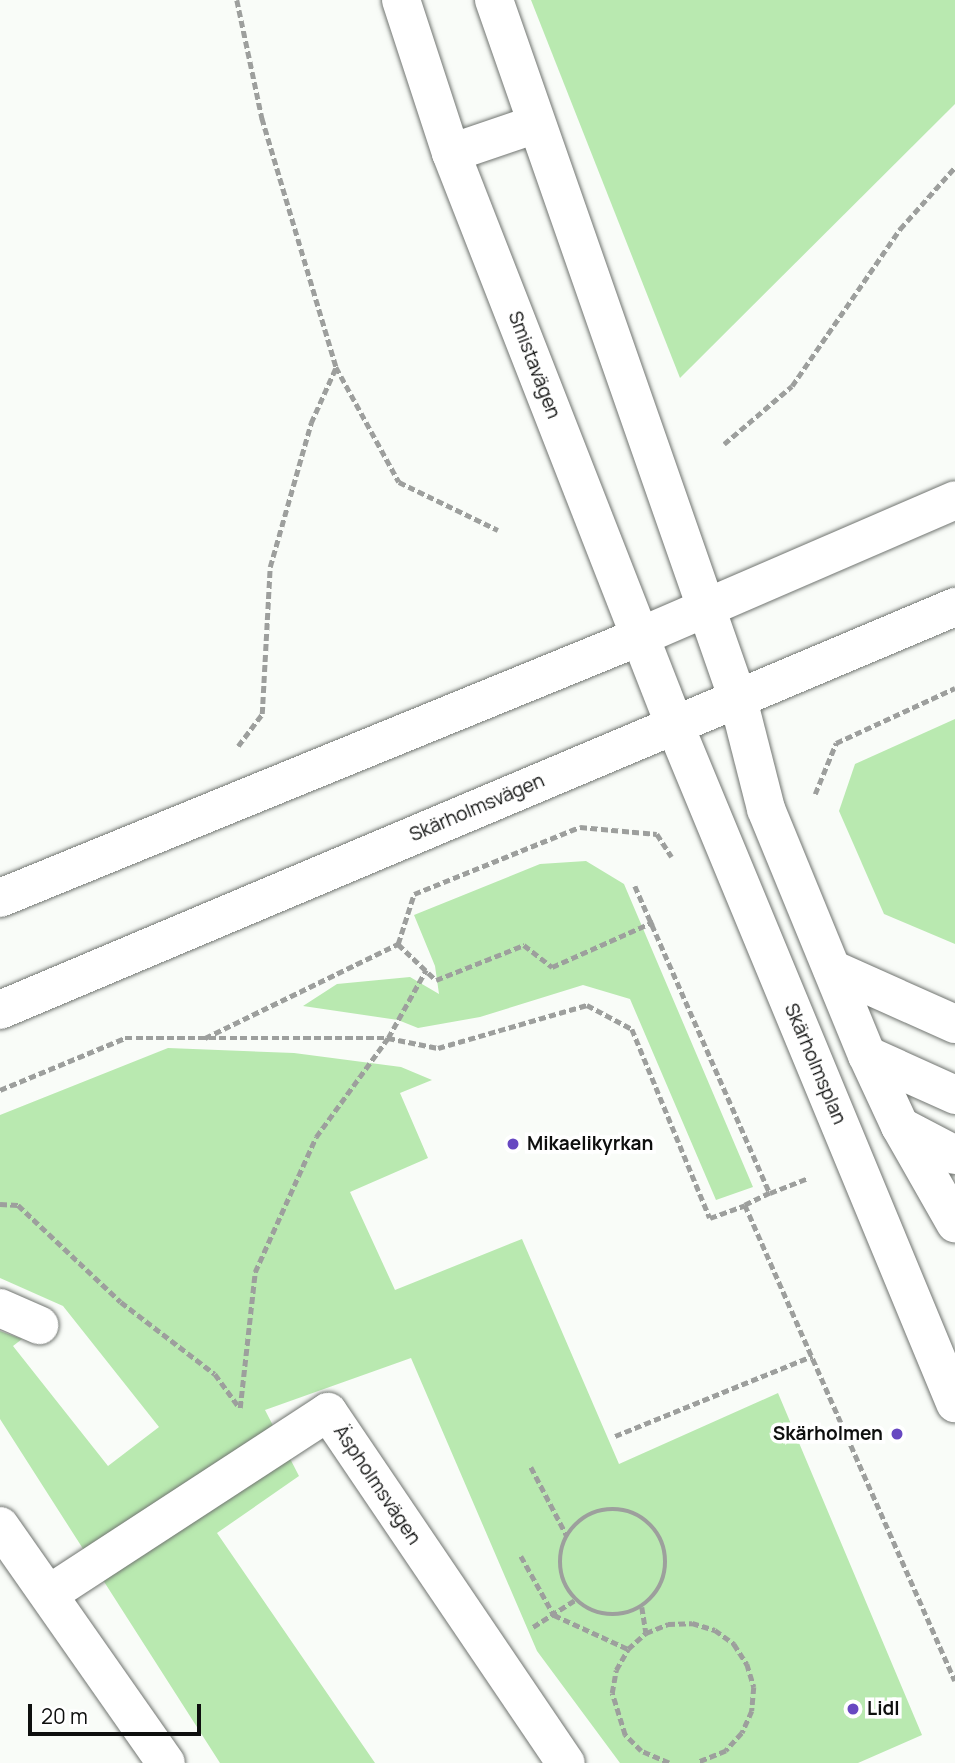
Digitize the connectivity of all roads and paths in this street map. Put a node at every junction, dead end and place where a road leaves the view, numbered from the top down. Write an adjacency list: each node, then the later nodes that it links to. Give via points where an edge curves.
1 (237, 0): 7 (path, via 262,118)
2 (401, 0): 5 (main road, Smistavägen)
3 (494, 0): 4 (main road)
4 (536, 124): 5 (main road); 11 (main road)
5 (451, 153): 13 (main road, Smistavägen)
6 (955, 167): 8 (path, via 900,229 792,386)
7 (336, 367): 10 (path, via 399,482); 17 (path, via 311,423 270,567 262,714)
8 (724, 444)
9 (955, 500): 11 (main road)
10 (498, 530)
11 (708, 606): 13 (main road); 15 (main road)
12 (955, 607): 15 (main road, Skärholmsvägen)
13 (639, 637): 16 (main road, Smistavägen); 21 (main road)
14 (955, 688): 18 (path, via 836,743)
15 (738, 699): 16 (main road, Skärholmsvägen); 24 (main road, via 766,809)
16 (675, 726): 26 (main road, Skärholmsvägen); 43 (main road, Skärholmsplan)
17 (231, 755)
18 (811, 803)
19 (679, 869): 23 (path, via 657,834 580,827 414,894)
20 (635, 886): 22 (path)
21 (0, 898)
22 (653, 922): 25 (path, via 552,967 524,945 436,980); 36 (path)
23 (398, 943): 25 (path); 28 (path)
24 (832, 968): 27 (main road); 30 (main road)
25 (426, 970): 29 (path)
26 (0, 1010)
27 (955, 1024)
28 (205, 1038): 29 (path); 31 (path, via 125,1038)
29 (388, 1038): 38 (path, via 438,1048 587,1005 632,1029 710,1218); 44 (path, via 316,1137 255,1272)
30 (867, 1055): 32 (main road); 33 (main road)
31 (0, 1090)
32 (955, 1095)
33 (900, 1126): 34 (main road); 39 (main road)
34 (955, 1155)
35 (813, 1176): 36 (path)
36 (770, 1193): 38 (path)
37 (0, 1204): 44 (path, via 18,1205 121,1302 215,1374)
38 (745, 1205): 42 (path)
39 (955, 1223)
40 (0, 1308): 41 (main road)
41 (39, 1325)
42 (812, 1356): 45 (path); 55 (path)
43 (955, 1403)
44 (240, 1408): 46 (path)
45 (615, 1436)
46 (264, 1454): 51 (main road, Äspholmsvägen); 58 (main road, Äspholmsvägen, via 328,1412)
47 (531, 1467): 49 (path)
48 (0, 1526): 51 (main road)
49 (567, 1536): 52 (path, via 560,1569 575,1600 607,1615); 52 (path, via 577,1522 608,1509 625,1510 655,1528 664,1544 664,1579)
50 (520, 1556): 54 (path, via 554,1615)
51 (49, 1594): 57 (main road)
52 (642, 1607): 53 (path)
53 (646, 1633): 54 (path); 60 (path, via 668,1624 691,1623 715,1630 734,1644 747,1664 754,1688 752,1711 742,1733 726,1751)
54 (628, 1649): 56 (path, via 616,1670 615,1715 625,1735)
55 (955, 1681)
56 (661, 1762): 59 (path)
57 (166, 1763)
58 (566, 1763)
59 (668, 1763)
60 (697, 1763)

